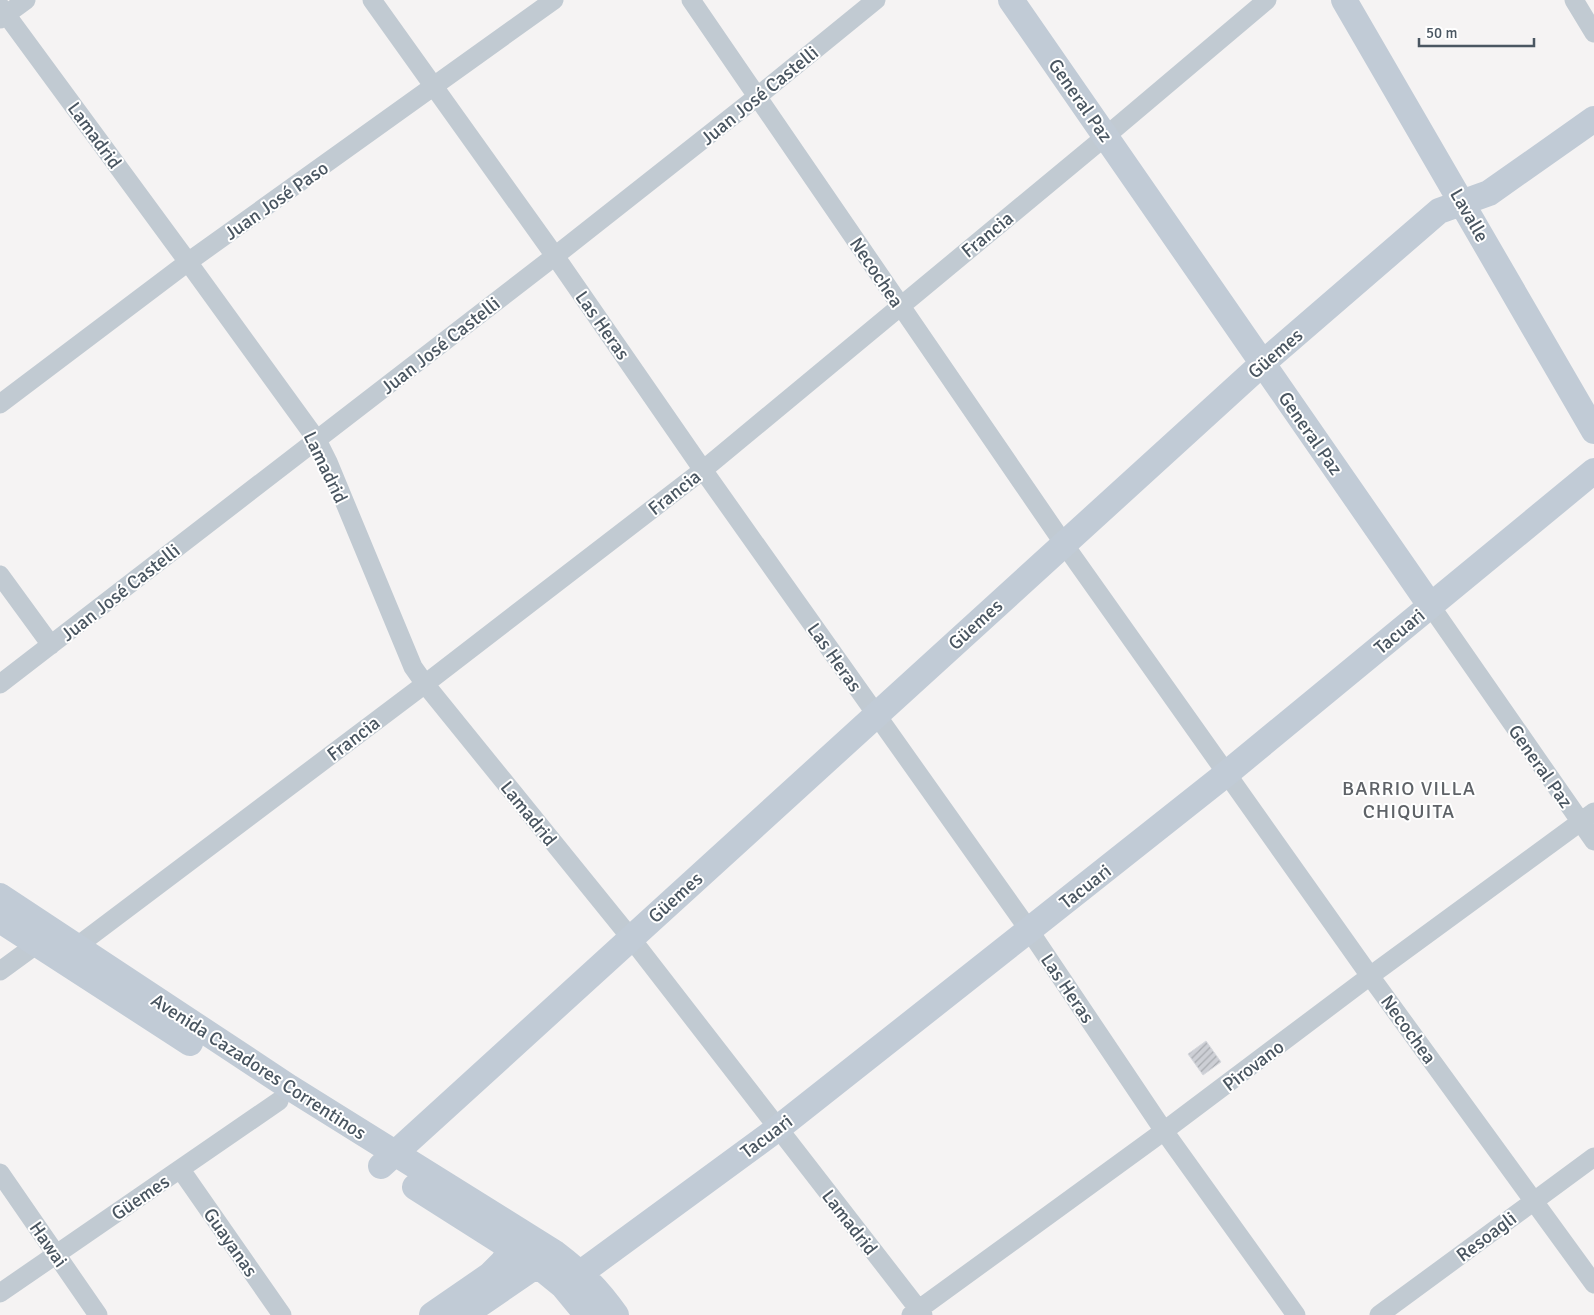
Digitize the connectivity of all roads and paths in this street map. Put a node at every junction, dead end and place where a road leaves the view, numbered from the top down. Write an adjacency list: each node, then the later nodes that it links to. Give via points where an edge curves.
1 (26, 0): 10 (street)
2 (372, 0): 12 (street, Las Heras)
3 (554, 0): 12 (street, Juan José Paso)
4 (691, 0): 13 (street, Necochea)
5 (876, 0): 13 (street, Juan José Castelli)
6 (1011, 0): 15 (street, General Paz)
7 (1268, 0): 15 (street, Francia)
8 (1344, 0): 16 (street, Lavalle)
9 (1574, 0): 11 (street)
10 (2, 13): 18 (street, Lamadrid)
11 (1594, 33)
12 (434, 87): 17 (street, Las Heras); 18 (street, Juan José Paso)
13 (758, 96): 17 (street, Juan José Castelli); 19 (street, Necochea)
14 (1594, 119): 16 (street, Güemes, via 1489,193)
15 (1106, 136): 19 (street, Francia); 20 (street, General Paz)
16 (1462, 203): 20 (street, Güemes, via 1439,211); 22 (street, Lavalle)
17 (555, 256): 23 (street, Juan José Castelli); 24 (street, Las Heras)
18 (188, 262): 21 (street, Juan José Paso); 23 (street, Lamadrid)
19 (900, 305): 24 (street, Francia); 26 (street, Necochea)
20 (1263, 362): 26 (street, Güemes); 28 (street, General Paz)
21 (0, 404)
22 (1594, 431)
23 (317, 440): 29 (street, Juan José Castelli); 31 (street, Lamadrid, via 413,667)
24 (703, 470): 31 (street, Francia); 32 (street, Las Heras)
25 (1594, 471): 28 (street, Tacuari)
26 (1064, 544): 32 (street, Güemes); 33 (street, Necochea)
27 (0, 575): 29 (street)
28 (1430, 605): 33 (street, Tacuari); 34 (street, General Paz)
29 (51, 645): 30 (street, Juan José Castelli)
30 (0, 684)
31 (424, 684): 40 (street, Lamadrid); 41 (street, Francia)
32 (876, 714): 38 (street, Las Heras); 40 (street, Güemes)
33 (1226, 774): 38 (street, Tacuari); 43 (street, Necochea)
34 (1587, 817): 35 (street, General Paz); 43 (street, Pirovano)
35 (1594, 841)
36 (0, 896): 39 (street, Avenida Cazadores Correntinos)
37 (0, 920): 39 (street, Avenida Cazadores Correntinos)
38 (1029, 930): 45 (street, Tacuari); 46 (street, Las Heras)
39 (43, 937): 41 (street, Avenida Cazadores Correntinos); 42 (street)
40 (630, 937): 45 (street, Lamadrid); 48 (street, Güemes)
41 (71, 955): 44 (street, Avenida Cazadores Correntinos); 48 (street, Avenida Cazadores Correntinos, via 289,1087)
42 (0, 971)
43 (1370, 976): 46 (street, Pirovano); 51 (street, Necochea)
44 (279, 1101): 48 (street, Avenida Cazadores Correntinos); 49 (street, Güemes)
45 (778, 1129): 55 (street, Tacuari); 58 (street, Lamadrid)
46 (1164, 1132): 58 (street, Pirovano); 65 (street, Las Heras)
47 (1594, 1157): 51 (street, Resoagli)
48 (388, 1159): 52 (street, Avenida Cazadores Correntinos)
49 (181, 1170): 53 (street, Güemes); 60 (street, Guayanas)
50 (0, 1173): 53 (street, Hawai)
51 (1534, 1200): 56 (street, Necochea); 66 (street, Resoagli)
52 (516, 1241): 54 (street, Avenida Cazadores Correntinos); 61 (street, via 490,1275)
53 (56, 1254): 57 (street, Güemes); 59 (street, Hawai)
54 (546, 1259): 55 (street, Avenida Cazadores Correntinos); 62 (street)
55 (572, 1279): 63 (street); 64 (street, via 598,1291)
56 (1594, 1284)
57 (0, 1293)
58 (917, 1313)
59 (98, 1315)
60 (282, 1315)
61 (432, 1315)
62 (464, 1315)
63 (587, 1315)
64 (616, 1315)
65 (1296, 1315)
66 (1379, 1315)

